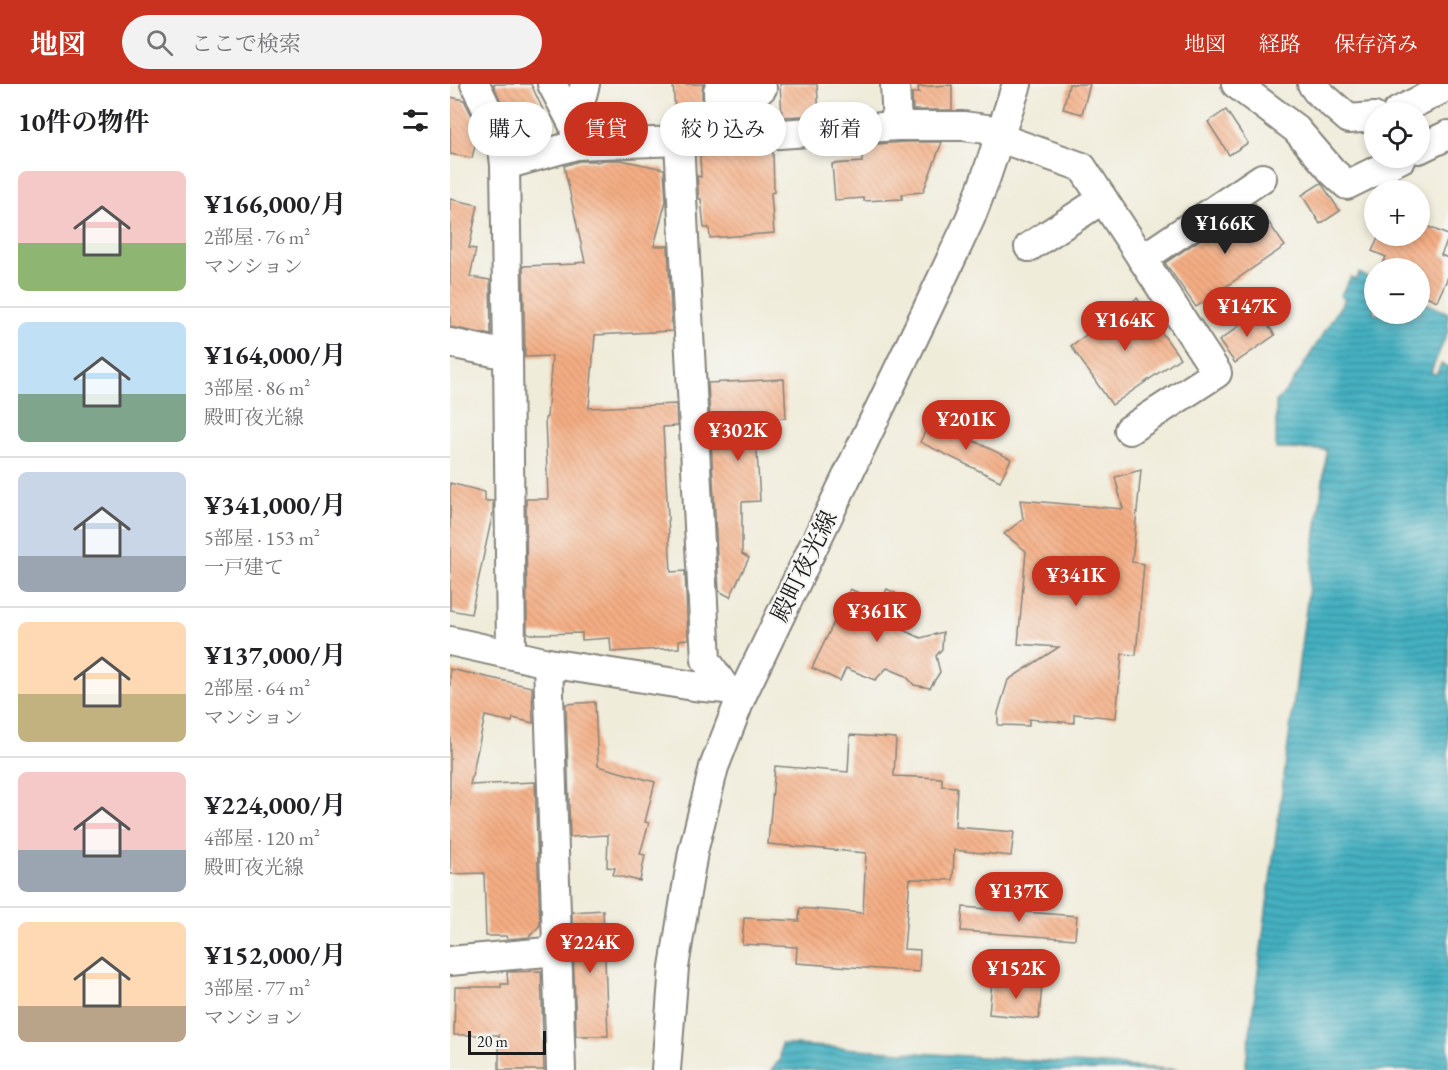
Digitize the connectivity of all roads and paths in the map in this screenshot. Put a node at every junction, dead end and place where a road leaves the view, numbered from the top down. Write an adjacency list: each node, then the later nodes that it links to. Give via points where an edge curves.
1 (475, 84): 22 (street, via 502,141)
2 (552, 84): 13 (street)
3 (585, 84): 10 (street)
4 (895, 84): 15 (street)
5 (1017, 84): 17 (street, 殿町夜光線)
6 (1236, 84): 23 (street, via 1296,129 1347,185)
7 (1312, 84): 14 (street, via 1349,119)
8 (1448, 86): 12 (street)
9 (762, 88): 11 (street, via 718,91)
10 (581, 102)
11 (718, 102)
12 (1416, 102)
13 (564, 111)
14 (1364, 118)
15 (897, 126): 16 (street); 17 (street, via 963,126)
16 (786, 134)
17 (1001, 135): 25 (street, via 1082,167); 34 (street, 殿町夜光線, via 970,219 927,310)
18 (1448, 135): 20 (street)
19 (564, 140): 22 (street)
20 (1430, 144)
21 (680, 156): 34 (street, via 705,660)
22 (505, 165): 29 (street)
23 (1382, 168)
24 (1262, 178): 27 (street)
25 (1103, 199): 26 (street); 27 (street)
26 (1029, 247)
27 (1142, 259): 30 (street, via 1217,373)
28 (450, 343): 29 (street)
29 (508, 356): 32 (street)
30 (1129, 430)
31 (450, 641): 32 (street)
32 (511, 654): 33 (street)
33 (548, 663): 34 (street); 35 (street)
34 (734, 692): 38 (street, 殿町夜光線, via 693,852 674,967)
35 (557, 951): 36 (street); 37 (street)
36 (450, 961)
37 (561, 1070)
38 (666, 1070)

